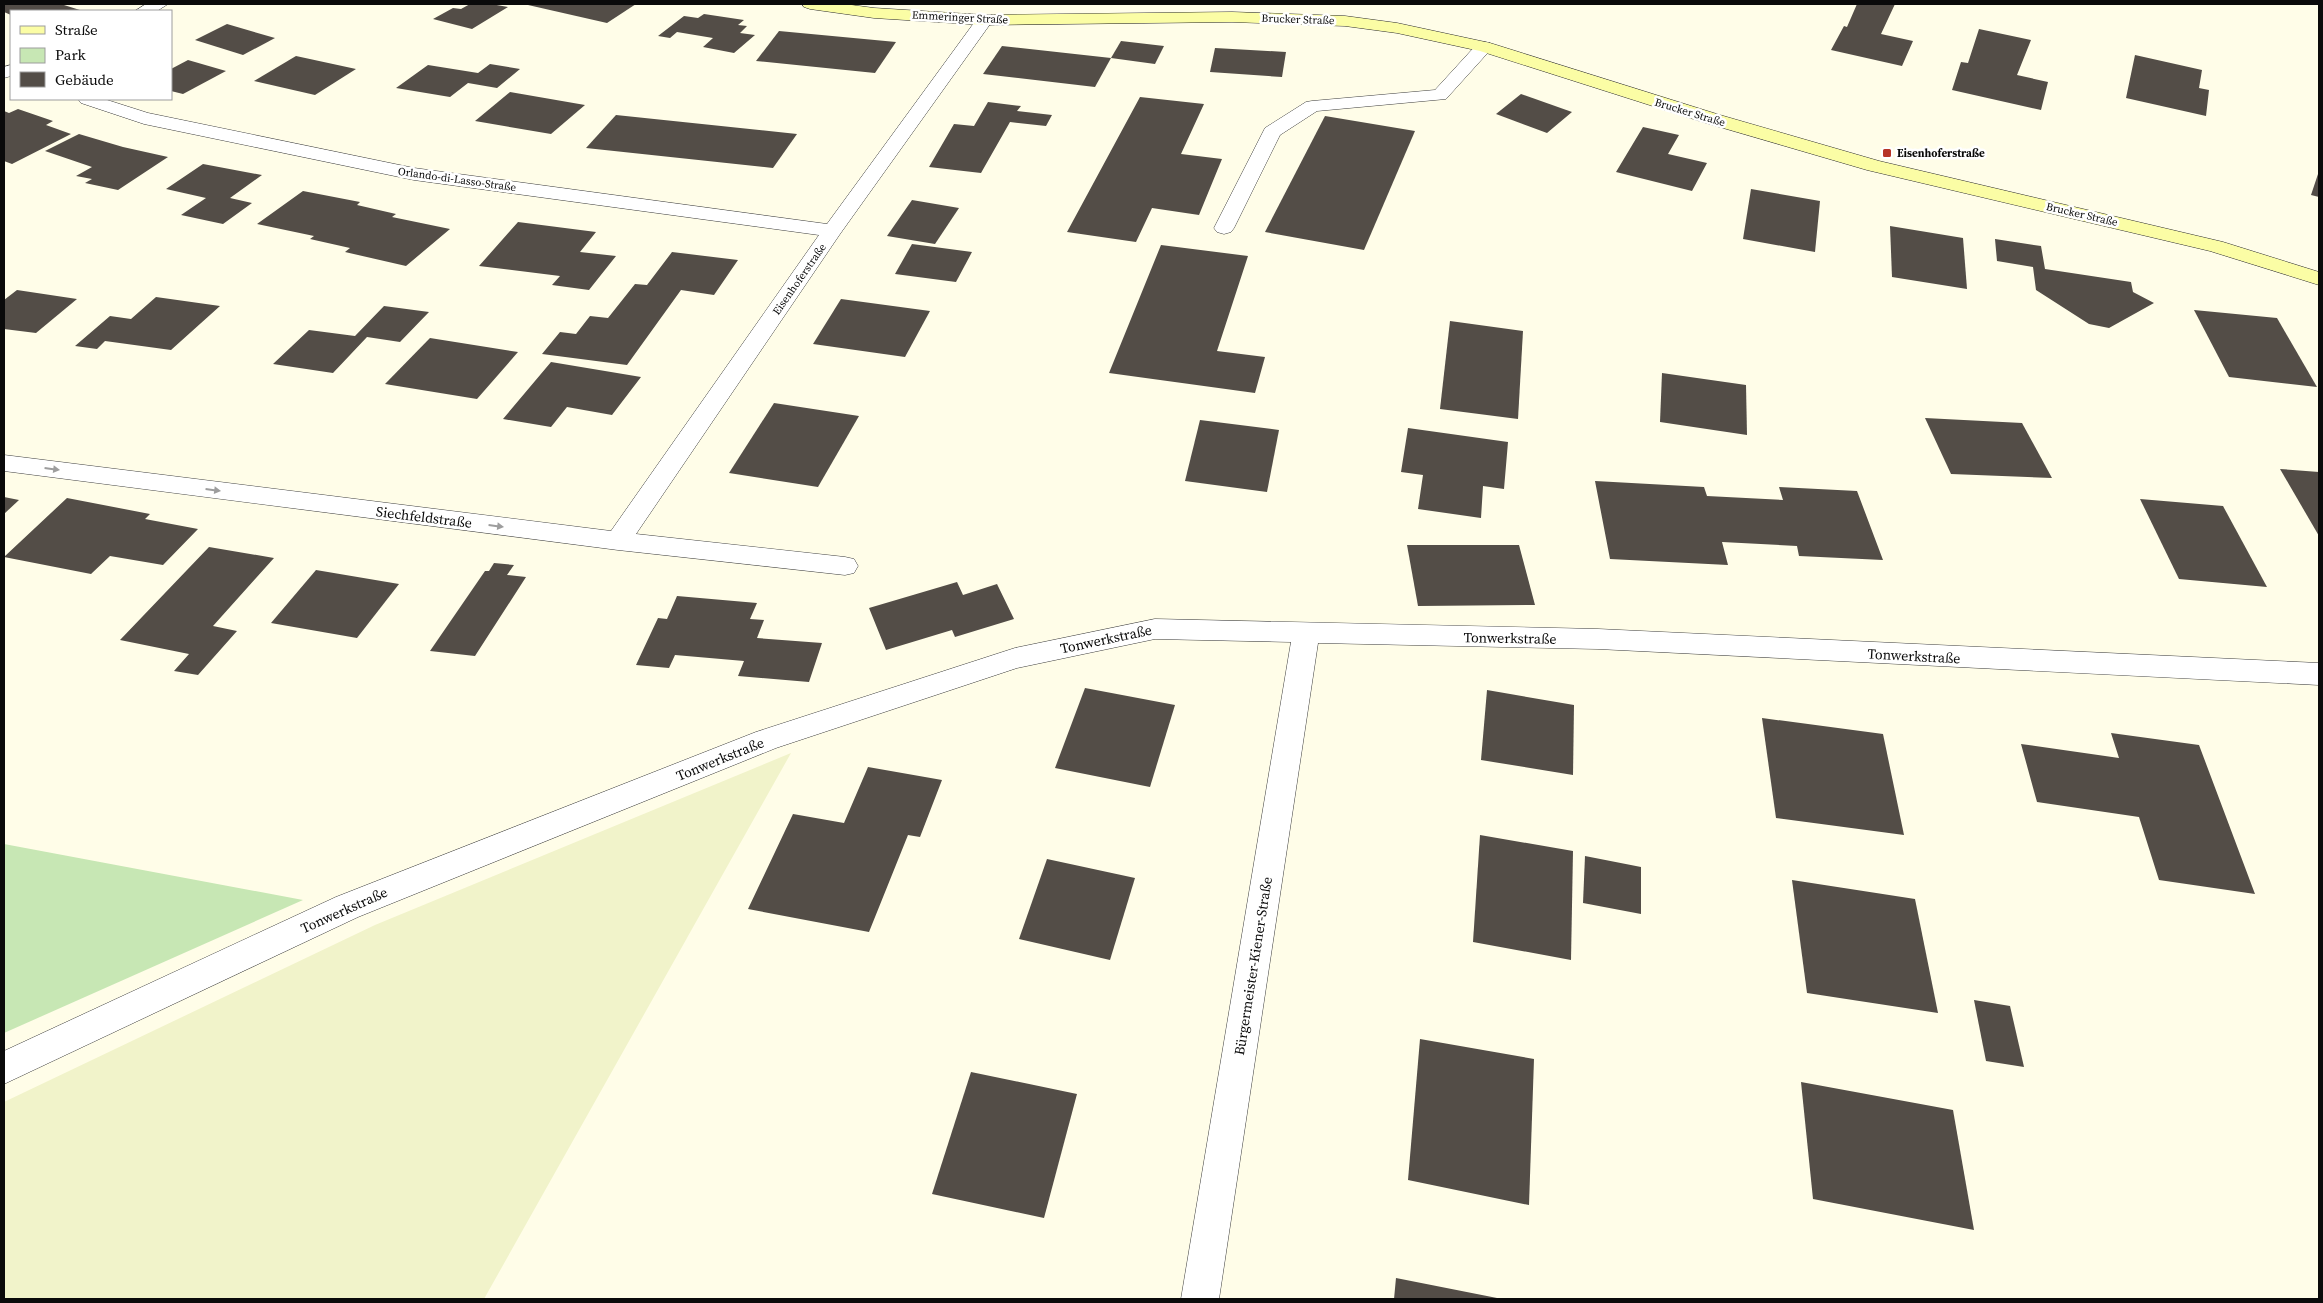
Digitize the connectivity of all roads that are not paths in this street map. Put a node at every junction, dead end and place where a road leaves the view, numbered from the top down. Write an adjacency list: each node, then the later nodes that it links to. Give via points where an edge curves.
1 (160, 4): 3 (street)
2 (810, 4): 4 (street, Emmeringer Straße)
3 (146, 10)
4 (984, 20): 5 (street, Emmeringer Straße); 9 (street, Eisenhoferstraße)
5 (1051, 20): 6 (street, Brucker Straße, via 1232,17 1344,21 1397,28)
6 (1484, 47): 8 (street, via 1440,95 1312,106 1272,132); 10 (street, Brucker Straße, via 1866,164 2216,246)
7 (90, 100): 9 (street, Orlando-di-Lasso-Straße, via 144,118 414,174)
8 (1224, 228)
9 (832, 231): 12 (street, Eisenhoferstraße)
10 (2319, 279)
11 (4, 463): 12 (street, Siechfeldstraße, one-way to 12)
12 (618, 541): 13 (street, Siechfeldstraße)
13 (845, 566)
14 (1306, 634): 15 (street, Tonwerkstraße, via 1607,640); 16 (street, Tonwerkstraße, via 1155,628 1016,658 766,740 347,907); 17 (street, Bürgermeister-Kiener-Straße)
15 (2319, 674)
16 (4, 1068)
17 (1200, 1299)

